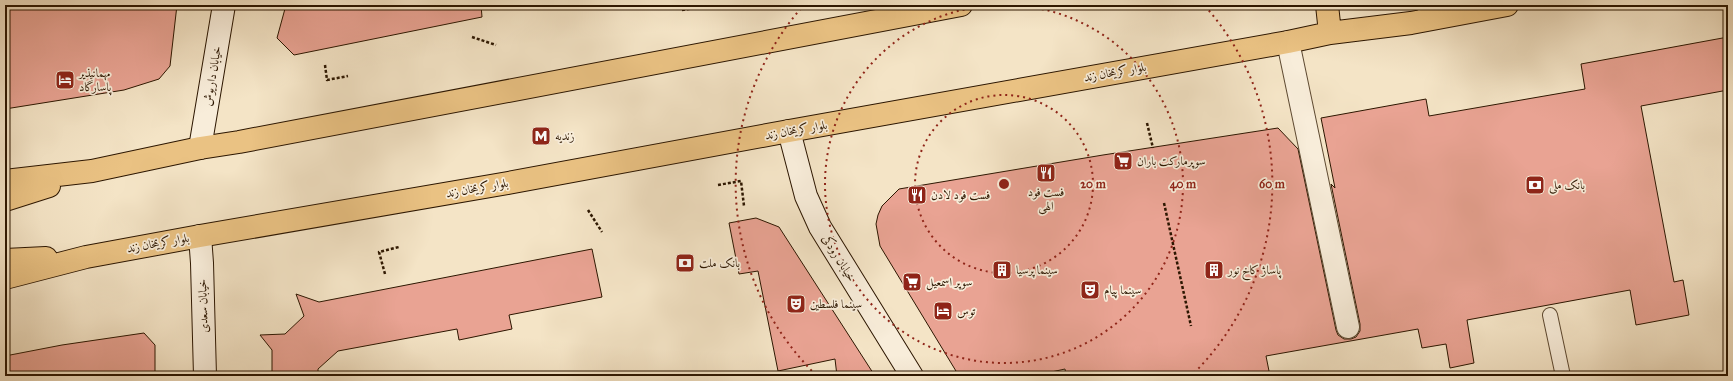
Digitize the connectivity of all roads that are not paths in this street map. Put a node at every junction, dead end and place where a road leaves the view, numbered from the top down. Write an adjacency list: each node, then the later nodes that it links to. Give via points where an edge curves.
1 (224, 5): 11 (street, خیابان داریوش)
2 (961, 5): 6 (main road)
3 (1327, 5): 8 (main road)
4 (1440, 5): 7 (lane)
5 (1506, 5): 7 (main road, بلوار کریمخان زند)
6 (900, 11): 11 (main road)
7 (1411, 23): 8 (main road, بلوار کریمخان زند)
8 (1330, 33): 9 (main road, بلوار کریمخان زند)
9 (1288, 42): 10 (main road, بلوار کریمخان زند); 20 (street)
10 (789, 131): 15 (main road, بلوار کریمخان زند); 22 (street, خیابان رودکی, via 806,196 820,227)
11 (200, 148): 12 (main road)
12 (92, 171): 13 (main road); 14 (main road)
13 (5, 181)
14 (5, 200)
15 (200, 236): 16 (main road, بلوار کریمخان زند); 21 (street, خیابان سعدی)
16 (86, 257): 17 (main road, بلوار کریمخان زند); 18 (main road, بلوار کریمخان زند)
17 (5, 260)
18 (5, 278)
19 (1550, 315): 23 (lane)
20 (1348, 327)
21 (205, 376)
22 (912, 376)
23 (1563, 376)

